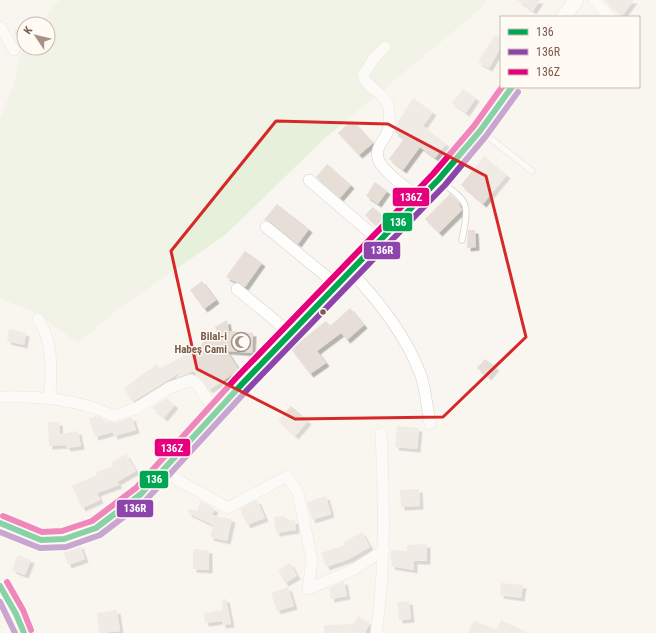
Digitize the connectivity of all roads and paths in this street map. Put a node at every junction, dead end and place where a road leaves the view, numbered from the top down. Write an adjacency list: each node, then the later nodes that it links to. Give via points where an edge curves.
1 (576, 0): 3 (main road)
2 (594, 0): 4 (street)
3 (565, 16)
4 (609, 16)
5 (0, 27): 7 (street)
6 (385, 47): 13 (street, via 363,75 364,80 384,97 388,107 388,130 378,148 379,160)
7 (14, 50)
8 (511, 88): 9 (main road)
9 (480, 131): 10 (lane); 12 (main road)
10 (532, 171)
11 (309, 180): 16 (street)
12 (439, 180): 13 (main road); 15 (lane, via 459,196 466,206)
13 (420, 199): 16 (main road)
14 (266, 227): 18 (street)
15 (462, 240)
16 (380, 241): 17 (main road)
17 (350, 271): 18 (main road); 25 (street, via 372,294 399,331 420,374)
18 (337, 285): 21 (main road)
19 (237, 289): 21 (street)
20 (38, 319): 23 (street, via 50,349)
21 (290, 333): 24 (main road)
22 (0, 397): 23 (street)
23 (50, 398): 24 (street, via 96,408 114,416 137,408 169,388 191,380 198,385)
24 (216, 413): 27 (main road)
25 (430, 424)
26 (381, 433): 29 (street)
27 (162, 471): 28 (main road, via 141,494 113,516 96,528 78,534 41,540); 29 (street, via 228,508 287,476 298,493 312,560 308,589 353,570)
28 (0, 523)
29 (384, 550): 32 (street)
30 (0, 586): 31 (street)
31 (24, 633)
32 (376, 633)

